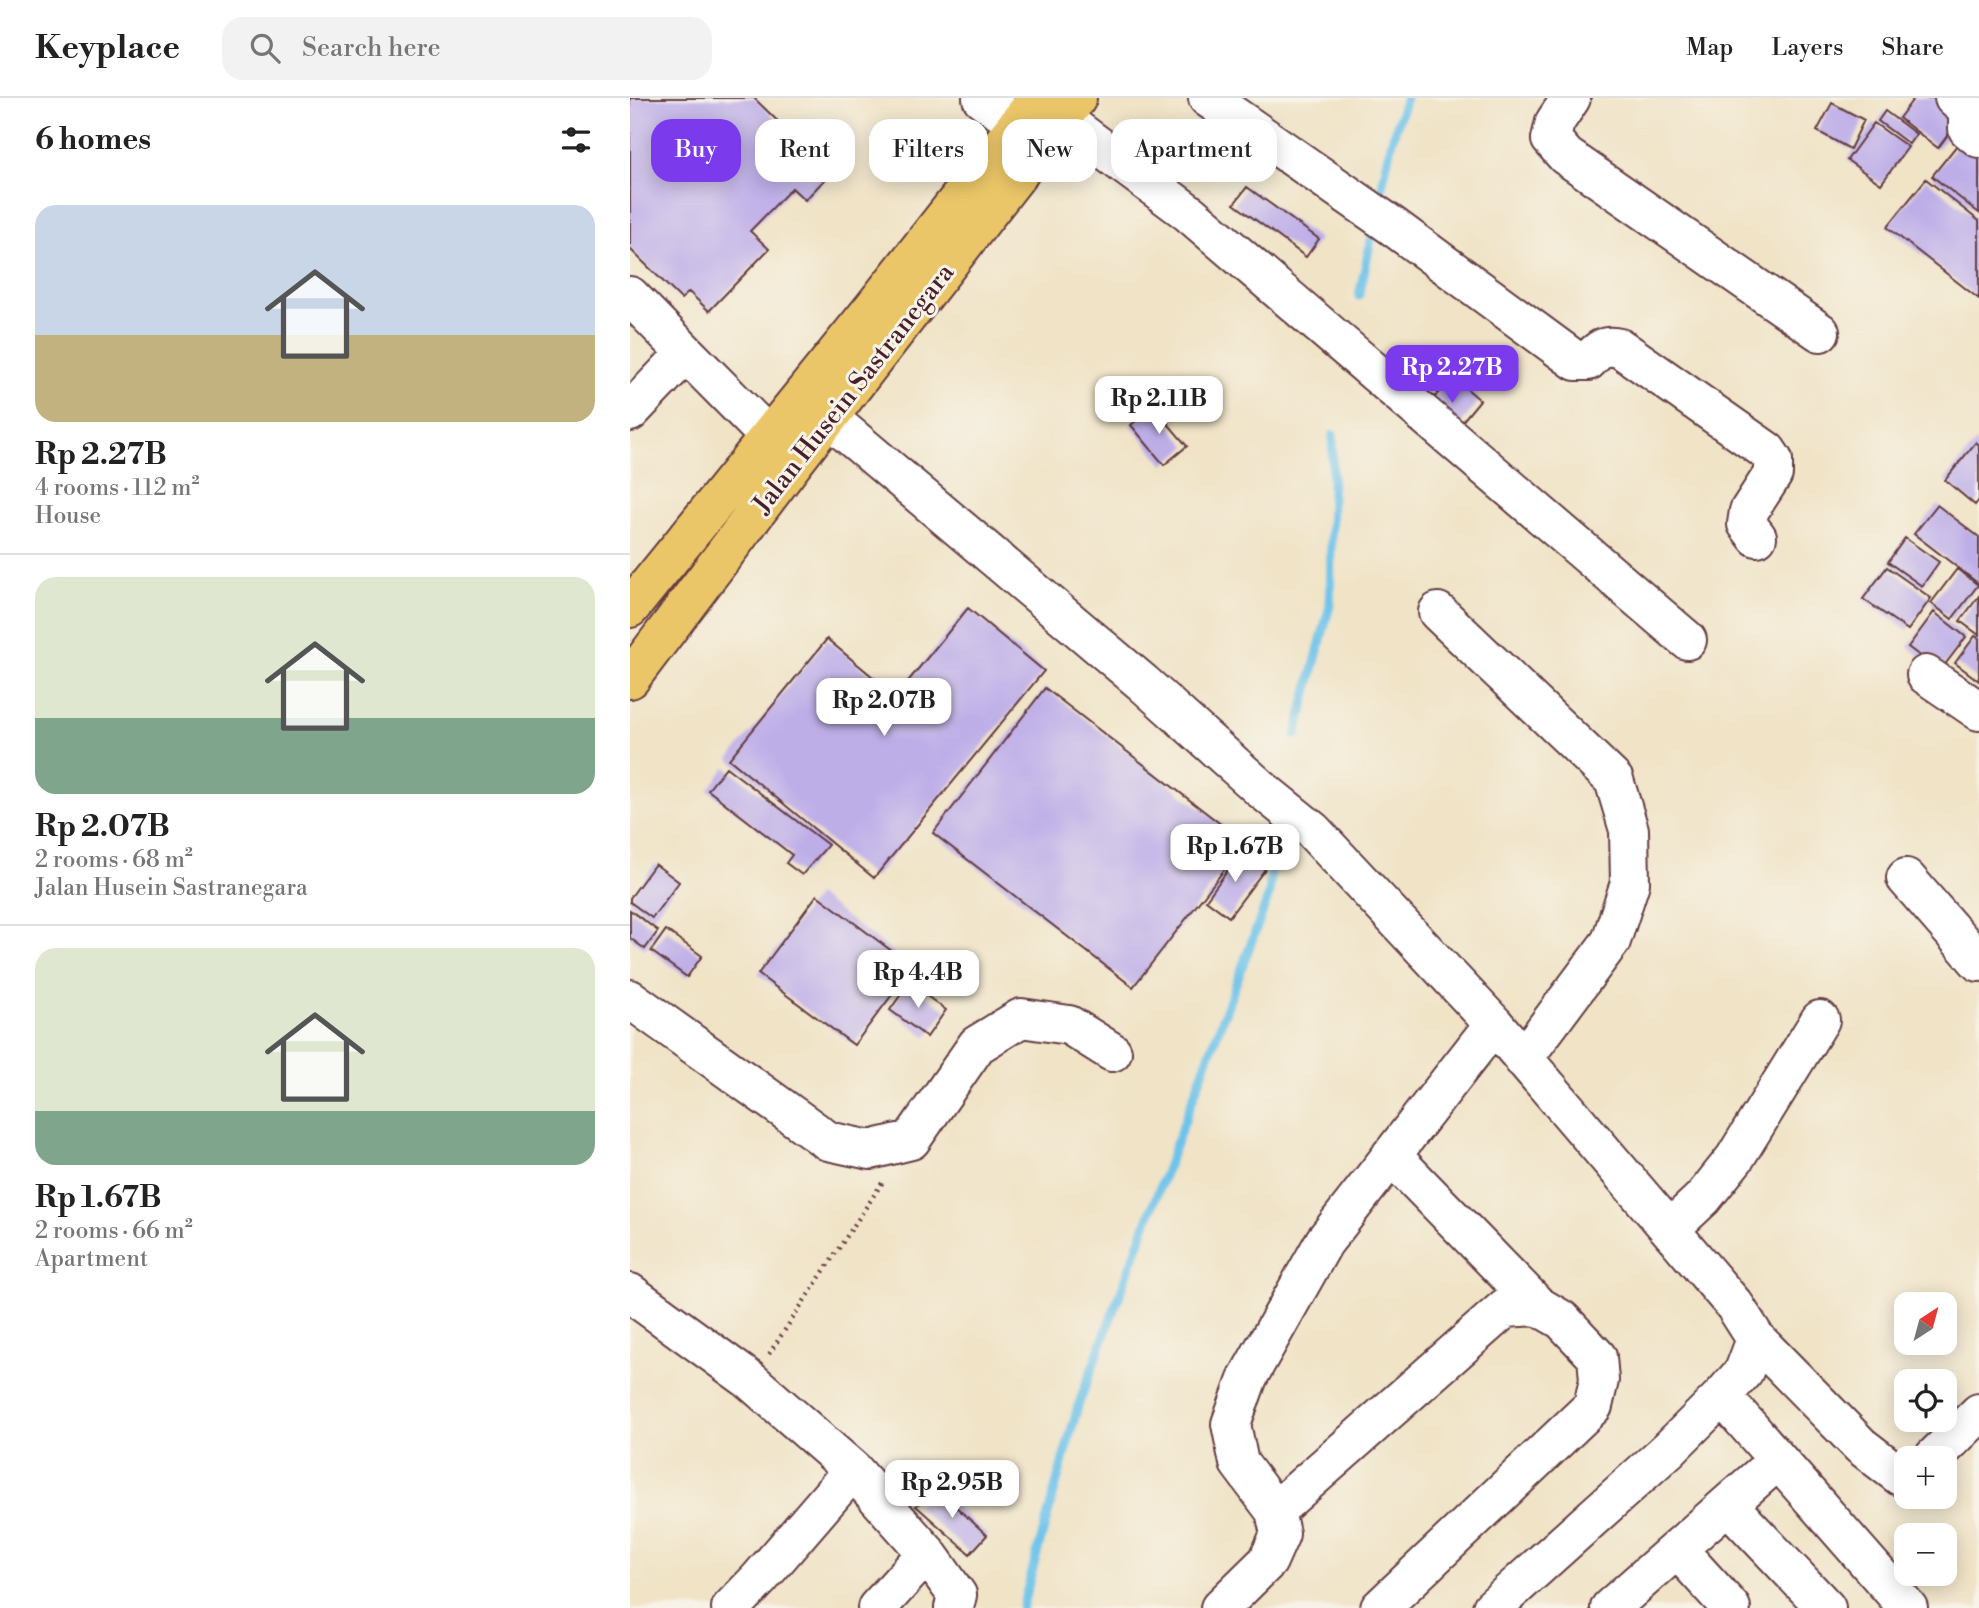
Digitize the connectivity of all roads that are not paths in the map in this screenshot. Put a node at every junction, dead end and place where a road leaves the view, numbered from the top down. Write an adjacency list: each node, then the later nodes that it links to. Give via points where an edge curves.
1 (982, 98): 5 (street)
2 (1572, 98): 8 (street, via 1555,122 1551,139 1566,156)
3 (1954, 98): 6 (street, via 1968,110 1968,129)
4 (1218, 104): 13 (street, via 1576,360 1588,361 1608,345 1620,348 1767,451 1773,460 1773,474 1749,511 1747,524)
5 (1048, 110): 11 (main road, Jalan Husein Sastranegara); 12 (main road, Jalan Husein Sastranegara); 16 (street, via 1177,204)
6 (1979, 138)
7 (630, 296): 9 (street)
8 (1820, 332)
9 (686, 353): 10 (street); 12 (street)
10 (630, 412)
11 (830, 419): 18 (main road, Jalan Husein Sastranegara); 24 (street, via 1313,831)
12 (769, 437): 14 (main road, Jalan Husein Sastranegara)
13 (1756, 537)
14 (630, 608)
15 (1438, 612): 26 (street, via 1614,780 1629,830 1630,883 1611,941)
16 (1687, 640)
17 (1926, 675): 19 (street)
18 (630, 679)
19 (1979, 710)
20 (1906, 878): 21 (street)
21 (1979, 962)
22 (630, 999): 25 (street, via 828,1142 870,1150 911,1140 977,1045 1021,1018 1069,1025)
23 (1820, 1020): 28 (street, via 1735,1158)
24 (1494, 1024): 26 (street); 27 (street)
25 (1112, 1052)
26 (1523, 1059): 28 (street)
27 (1391, 1155): 30 (street); 39 (street, via 1307,1268 1248,1377 1231,1424 1239,1463)
28 (1670, 1229): 31 (street, via 1735,1306)
29 (630, 1293): 36 (street, via 751,1381)
30 (1538, 1306): 39 (street, via 1506,1308); 47 (street, via 1562,1321 1597,1357 1600,1380 1593,1406)
31 (1756, 1339): 32 (street, via 1744,1371); 37 (street, via 1861,1446)
32 (1722, 1396): 35 (street); 48 (street)
33 (1979, 1413): 34 (street)
34 (1945, 1446)
35 (1778, 1460): 38 (street); 51 (street)
36 (853, 1470): 41 (street); 43 (street)
37 (1894, 1471)
38 (1728, 1506): 40 (street); 50 (street)
39 (1275, 1511): 46 (street, via 1280,1534 1268,1561)
40 (1678, 1550): 42 (street); 49 (street)
41 (927, 1553): 44 (street); 45 (street, via 957,1595)
42 (1629, 1602)
43 (731, 1608)
44 (877, 1608)
45 (954, 1608)
46 (1220, 1608)
47 (1380, 1608)
48 (1492, 1608)
49 (1731, 1608)
50 (1826, 1608)
51 (1908, 1608)

